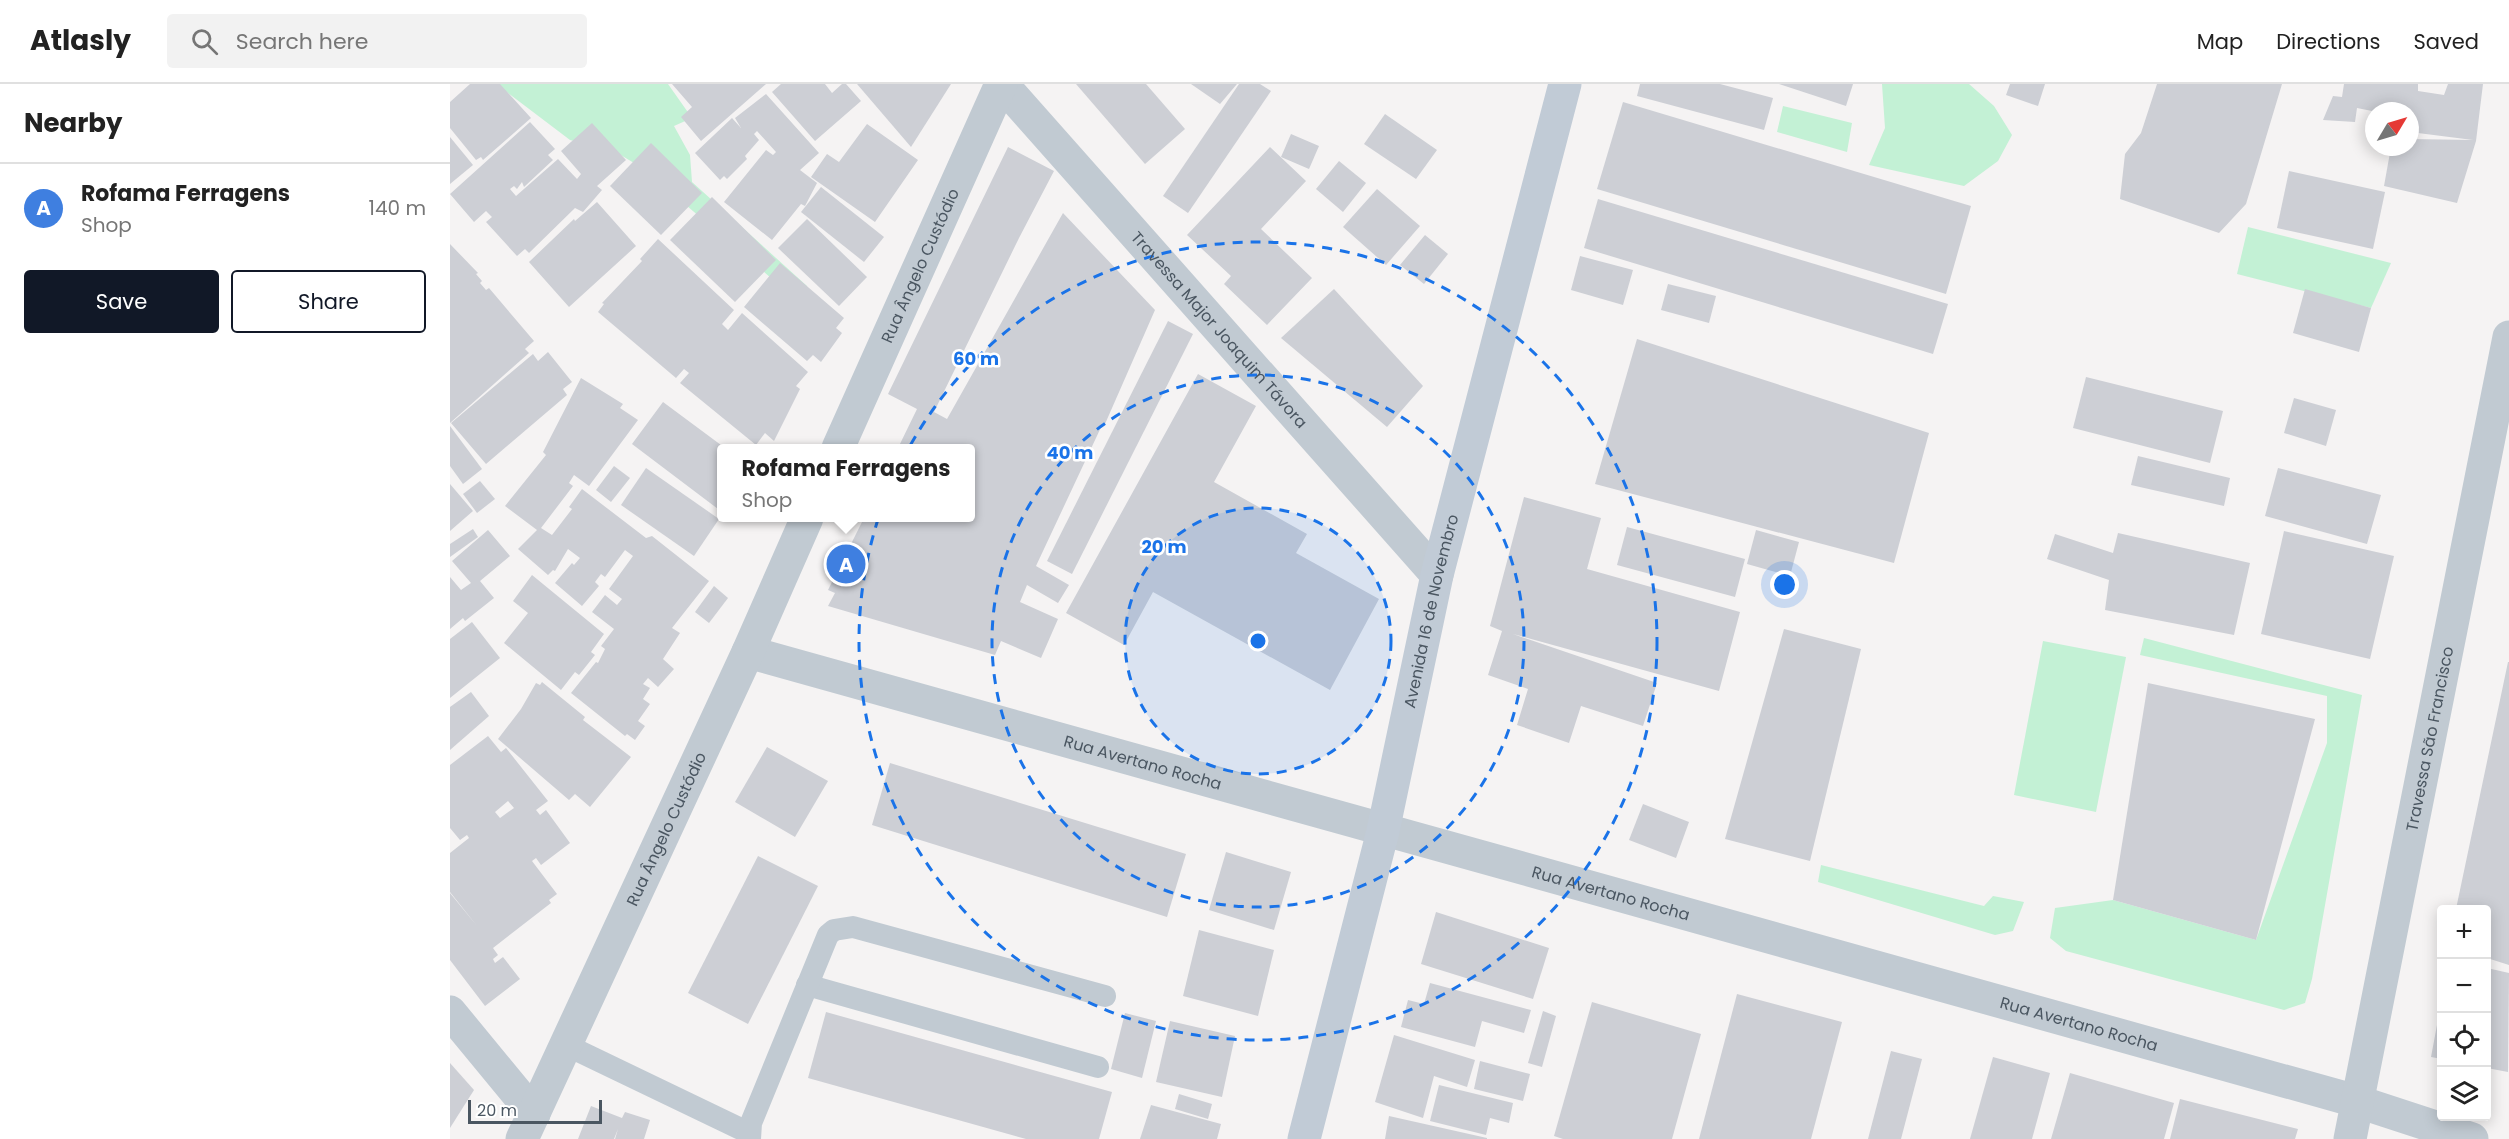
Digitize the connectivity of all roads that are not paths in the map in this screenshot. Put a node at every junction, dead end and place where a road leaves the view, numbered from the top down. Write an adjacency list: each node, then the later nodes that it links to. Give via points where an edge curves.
1 (1001, 84): 4 (street, Rua Ângelo Custódio); 6 (street, Travessa Major Joaquim Távora)
2 (1565, 84): 6 (main road, Avenida 16 de Novembro)
3 (2509, 337): 14 (street, Travessa São Francisco)
4 (840, 444)
5 (805, 522): 7 (street, Rua Ângelo Custódio)
6 (1437, 575): 8 (main road, Avenida 16 de Novembro)
7 (748, 652): 8 (street, Rua Avertano Rocha); 12 (street, Rua Ângelo Custódio)
8 (1383, 831): 14 (street, Rua Avertano Rocha); 17 (main road, Avenida 16 de Novembro)
9 (807, 986): 10 (lane, via 828,934 853,927); 13 (lane); 16 (lane)
10 (1105, 996)
11 (450, 1012): 15 (street)
12 (566, 1045): 15 (street, Rua Ângelo Custódio); 16 (lane)
13 (1098, 1067)
14 (2356, 1101): 18 (street, Travessa São Francisco); 19 (street, Rua Avertano Rocha)
15 (528, 1126)
16 (743, 1137)
17 (1304, 1139)
18 (2350, 1139)
19 (2472, 1139)

